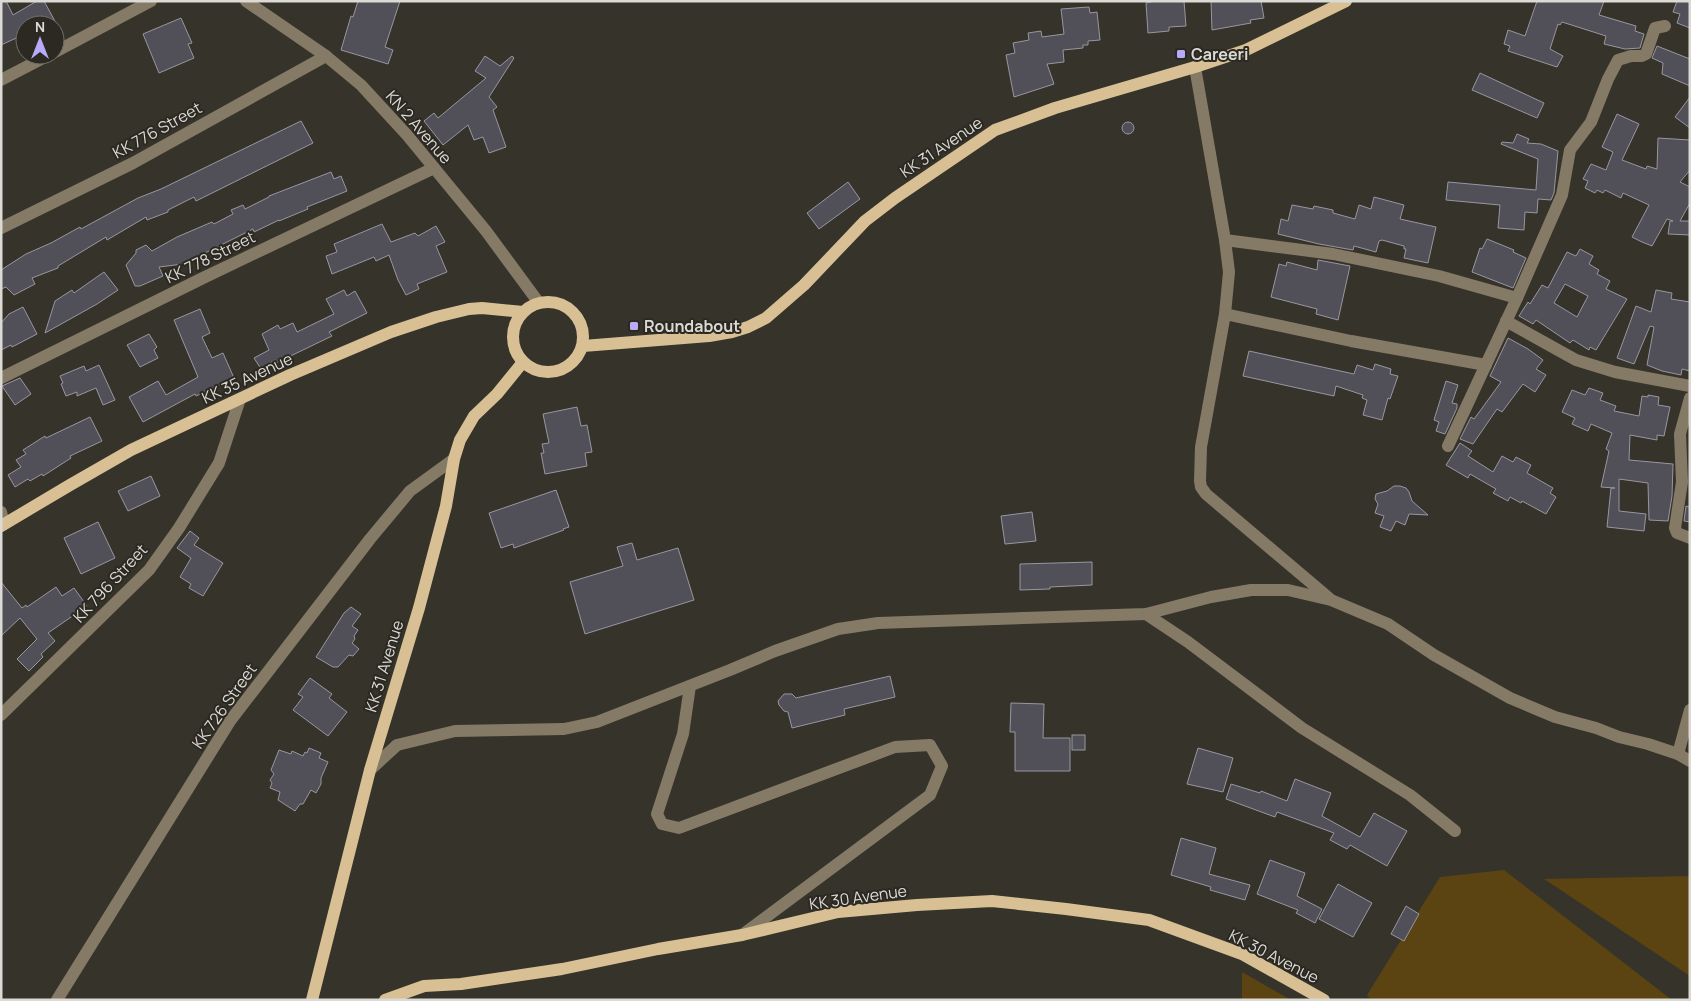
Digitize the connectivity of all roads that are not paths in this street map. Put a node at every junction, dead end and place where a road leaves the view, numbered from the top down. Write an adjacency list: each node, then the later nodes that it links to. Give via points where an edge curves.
1 (151, 1): 5 (street)
2 (246, 1): 6 (street, KN 2 Avenue)
3 (1346, 1): 8 (main road, KK 31 Avenue, via 1246,50)
4 (1665, 26): 13 (street, via 1655,28 1646,54 1618,60 1611,72 1592,122 1570,150 1562,195)
5 (65, 47)
6 (326, 56): 10 (street, KN 2 Avenue, via 361,85); 11 (street, KK 776 Street, via 133,163)
7 (30, 65): 9 (street)
8 (1195, 67): 12 (street); 18 (main road, KK 31 Avenue, via 1055,108 995,130 895,198 865,222 796,292 766,318 748,327 708,336)
9 (1, 80)
10 (434, 168): 14 (street, KN 2 Avenue); 21 (street, KK 778 Street)
11 (1, 228)
12 (1225, 240): 13 (street, via 1333,254 1440,276); 16 (street, via 1229,272)
13 (1517, 298): 17 (street)
14 (539, 303): 15 (main road); 18 (main road, via 557,302 573,312 583,327)
15 (523, 312): 19 (main road, via 513,337 514,347); 24 (main road, KK 35 Avenue, via 482,308 436,317 391,332)
16 (1224, 314): 20 (street); 29 (street, via 1201,447 1201,488)
17 (1506, 321): 20 (street); 22 (street, via 1576,360 1615,372)
18 (583, 346): 19 (main road, via 574,362 558,371 540,372)
19 (523, 362): 26 (main road, KK 31 Avenue, via 467,426)
20 (1486, 365): 25 (street)
21 (1, 378)
22 (1690, 386)
23 (1690, 398): 28 (street, via 1680,434 1682,482 1675,528 1677,533)
24 (240, 400): 27 (main road, KK 35 Avenue, via 131,450); 33 (street, KK 796 Street, via 219,462 180,528 149,570)
25 (1448, 446)
26 (454, 459): 36 (main road, KK 31 Avenue, via 446,506 419,608); 39 (street, KK 726 Street, via 410,491 230,721)
27 (2, 521)
28 (1690, 538)
29 (1331, 600): 30 (street, via 1288,590 1251,590); 34 (street, via 1388,624 1434,655 1510,698 1555,717)
30 (1146, 614): 31 (street, via 870,624 838,629 775,650); 37 (street, via 1302,728 1410,795)
31 (690, 686): 36 (street, via 597,722 564,729 455,731 402,744); 38 (street, via 683,734 657,814 662,824 679,828 895,746 930,745 942,766 930,795)
32 (1690, 710): 34 (street)
33 (1, 715)
34 (1678, 754): 35 (street)
35 (1690, 761)
36 (370, 770): 40 (main road, KK 31 Avenue)
37 (1455, 831)
38 (742, 934): 41 (main road, KK 30 Avenue, via 562,969 461,984 424,986); 42 (main road, KK 30 Avenue, via 838,912 917,905 992,901 1066,909 1149,920 1242,954)
39 (57, 1000)
40 (312, 1000)
41 (385, 1000)
42 (1324, 1000)

